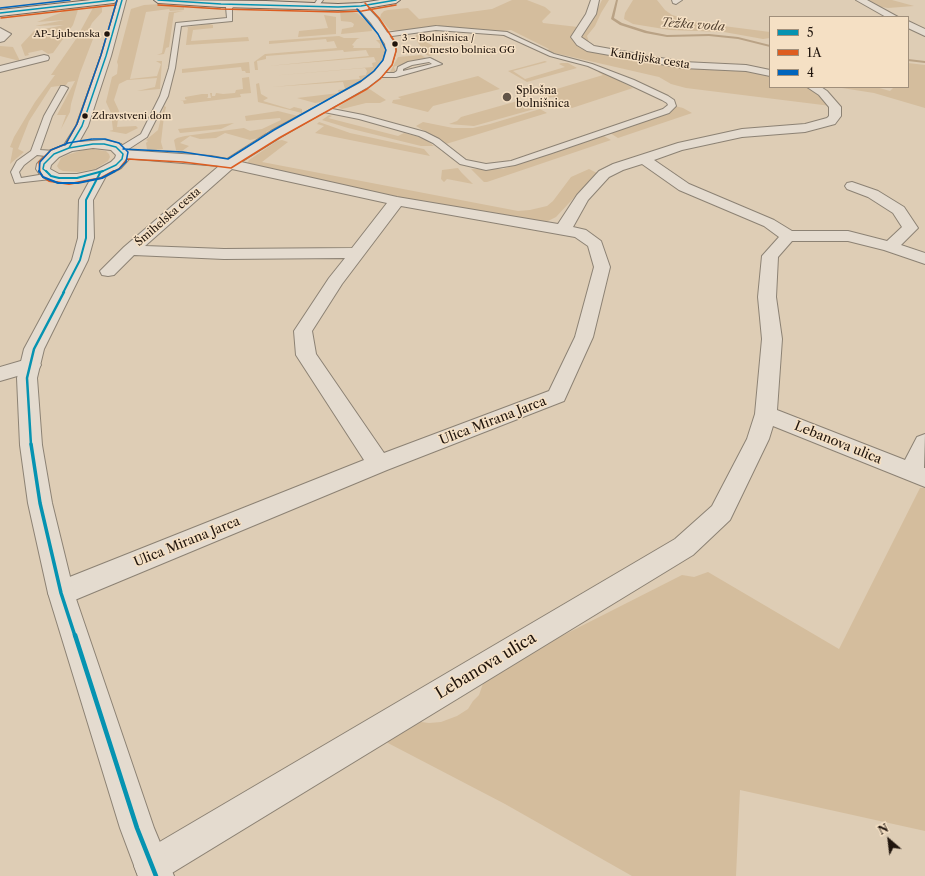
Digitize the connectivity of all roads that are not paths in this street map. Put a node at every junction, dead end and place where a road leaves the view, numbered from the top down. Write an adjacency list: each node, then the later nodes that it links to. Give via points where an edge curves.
1 (114, 0): 10 (street)
2 (122, 0): 27 (street)
3 (158, 0): 8 (street)
4 (396, 0): 9 (street)
5 (596, 0): 21 (street, Kandijska cesta, via 591,14 576,37 591,49 683,65 746,68)
6 (860, 0): 11 (street)
7 (318, 3): 8 (street); 9 (street)
8 (234, 4): 28 (lane, via 229,7 230,20 178,24 166,90)
9 (361, 6): 16 (street, Šmihelska cesta)
10 (0, 13)
11 (892, 16)
12 (909, 25): 15 (street)
13 (418, 30): 16 (lane); 17 (lane); 26 (lane, via 436,28 505,33 552,55 590,65 671,102 672,106 666,111 541,153 499,166 486,167 463,162 444,146 422,134)
14 (0, 31): 18 (street, via 6,34)
15 (925, 33)
16 (385, 35): 22 (street, Šmihelska cesta, via 392,50 388,62)
17 (428, 36)
18 (0, 39)
19 (44, 58): 20 (street)
20 (0, 69)
21 (769, 73)
22 (377, 75): 23 (lane); 26 (street, Šmihelska cesta)
23 (396, 75): 23 (lane, via 438,65 439,64 430,60 410,63 400,68)
24 (64, 88): 31 (lane, via 48,116)
25 (815, 88): 33 (street, via 823,93 835,107 835,116 831,122 805,128 742,133 678,147)
26 (322, 109): 34 (street, Šmihelska cesta)
27 (82, 126): 29 (street); 30 (street)
28 (146, 132): 30 (lane); 30 (lane)
29 (69, 148): 30 (street); 32 (street)
30 (114, 151): 34 (street); 35 (street)
31 (35, 152): 32 (lane); 36 (lane, via 17,167 15,172 18,182)
32 (54, 154): 36 (street, via 44,164 43,169)
33 (644, 159): 41 (street, via 604,174 582,198); 42 (street, via 684,187 768,223)
34 (229, 164): 40 (street, Ulica Mirana Jarca); 44 (street, Šmihelska cesta)
35 (100, 173): 37 (street); 39 (street)
36 (51, 176): 37 (street)
37 (69, 179): 39 (street)
38 (852, 186): 43 (street, via 873,194 899,210 903,216 910,228)
39 (86, 200): 48 (street, via 86,238 80,260 40,335)
40 (397, 201): 41 (street, Ulica Mirana Jarca); 45 (street)
41 (563, 230): 52 (street, Ulica Mirana Jarca, via 580,233 595,244 602,267 584,337 557,396)
42 (788, 236): 43 (street, via 848,236); 50 (street, Lebanova ulica, via 770,256 767,297 772,338)
43 (890, 247): 46 (street)
44 (130, 250): 45 (street, via 224,254); 47 (street, Šmihelska cesta)
45 (356, 254): 52 (street, via 303,331 306,355)
46 (925, 259)
47 (108, 271)
48 (31, 365): 49 (street); 54 (street, via 27,378 31,445 40,502)
49 (0, 374)
50 (766, 414): 53 (street, Lebanova ulica); 55 (street, Lebanova ulica, via 758,439 721,513 684,547)
51 (925, 443): 53 (street, Lebanova ulica)
52 (379, 464): 54 (street, Ulica Mirana Jarca)
53 (918, 475)
54 (61, 593): 55 (street, via 137,828)
55 (154, 871)

